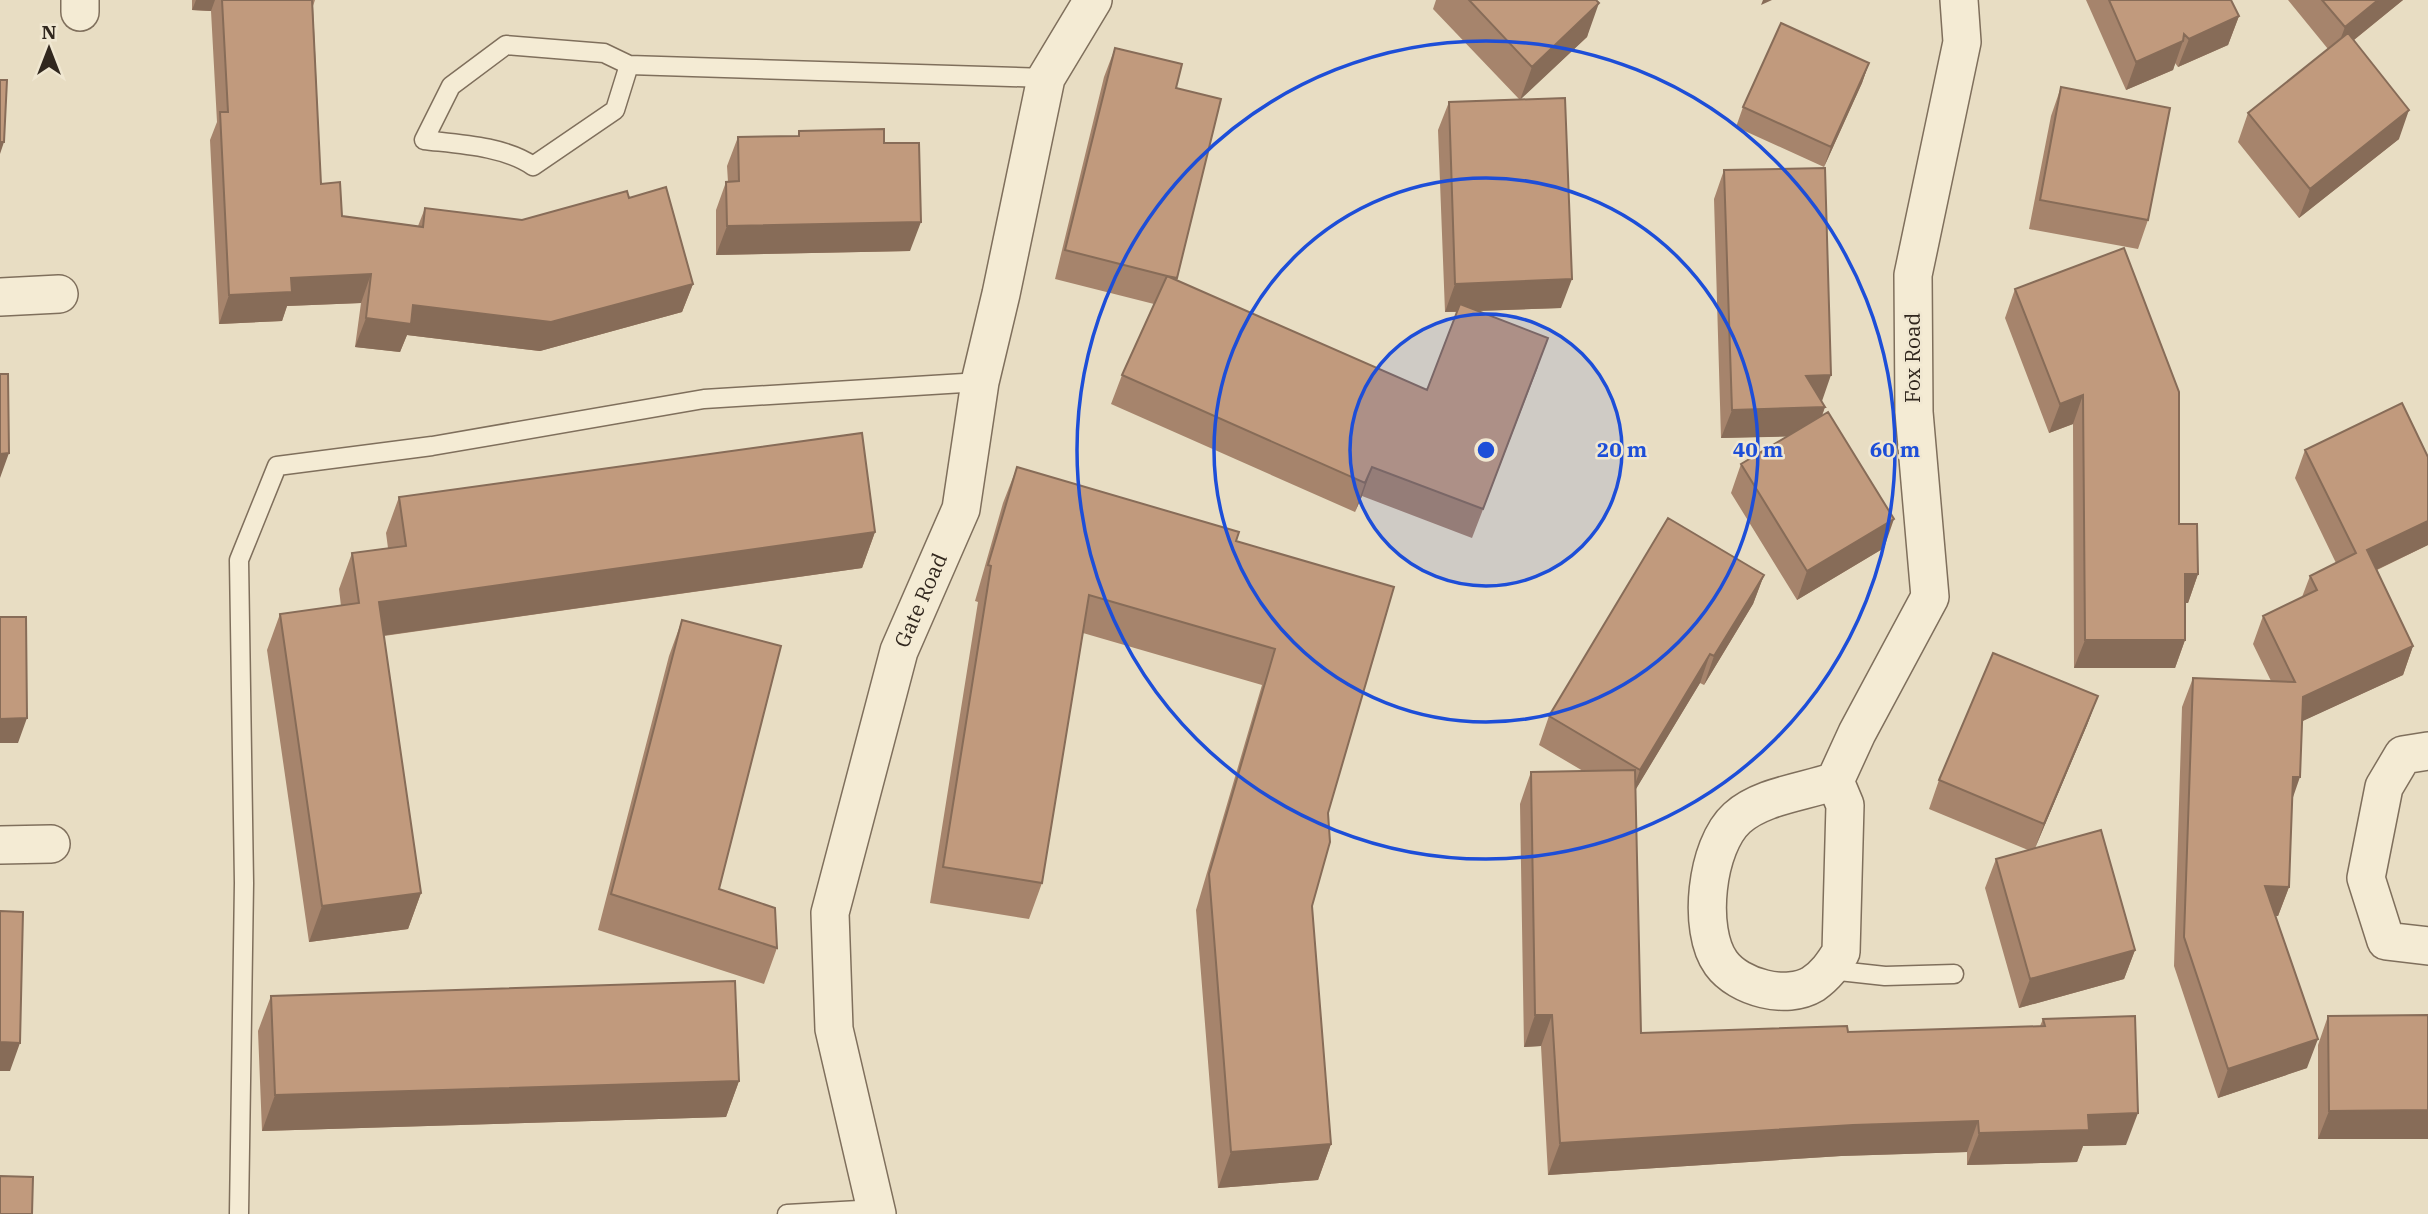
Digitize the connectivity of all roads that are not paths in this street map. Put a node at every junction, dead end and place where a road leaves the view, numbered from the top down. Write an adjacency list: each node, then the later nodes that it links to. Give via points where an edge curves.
1 (1093, 0): 4 (street, Gate Road)
2 (1959, 0): 9 (street, Fox Road, via 1962,42 1913,275 1913,412 1930,597)
3 (629, 65): 3 (lane, via 604,53 506,45 451,86 424,140 522,158 533,166 615,110); 4 (lane)
4 (1046, 78): 7 (street, Gate Road)
5 (59, 294): 6 (street)
6 (0, 297)
7 (980, 382): 15 (street, Gate Road, via 961,509 899,651 830,913 834,1029); 16 (lane, via 704,399 432,446 277,466 239,560 244,883)
8 (2428, 751): 12 (street, via 2403,755 2384,787 2366,878 2386,941)
9 (1835, 781): 13 (street, via 1845,805 1844,894 1841,952); 13 (street, via 1750,808 1734,820 1720,843 1708,901 1711,942 1721,964 1739,980 1787,991 1811,985)
10 (51, 844): 11 (street)
11 (0, 845)
12 (2428, 946)
13 (1830, 970): 14 (lane, via 1885,976)
14 (1954, 974)
15 (877, 1211): 17 (lane)
16 (239, 1214)
17 (788, 1214)

